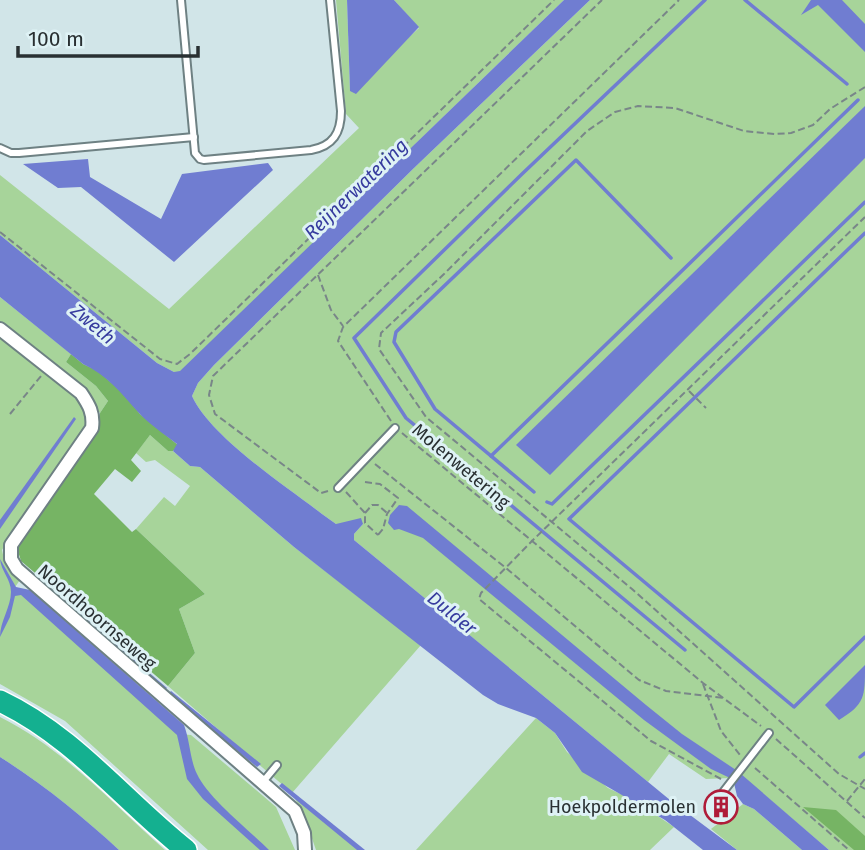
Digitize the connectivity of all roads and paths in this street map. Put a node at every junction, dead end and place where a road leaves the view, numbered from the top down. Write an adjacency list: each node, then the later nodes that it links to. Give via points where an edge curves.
1 (181, 0): 7 (lane)
2 (330, 0): 7 (lane, via 341,111 340,128 330,143 312,150 204,160 195,153)
3 (554, 0): 10 (path, via 177,364 160,359)
4 (602, 0): 11 (path)
5 (679, 0): 12 (path)
6 (865, 87): 24 (path, via 813,125 783,134 744,131 675,108 638,106 615,112 587,131 381,333 379,349 426,417)
7 (194, 137): 8 (lane, via 19,153)
8 (0, 148)
9 (865, 217): 15 (path)
10 (0, 232)
11 (317, 274): 12 (path); 21 (path, via 213,376 209,395 215,414 321,493)
12 (343, 327): 18 (path, Molenwetering, via 338,341)
13 (0, 329): 14 (street, Noordhoornseweg)
14 (48, 367): 17 (path); 35 (street, Noordhoornseweg, via 81,393 89,405 92,428 11,545 16,569)
15 (688, 390): 16 (path); 24 (path)
16 (706, 408)
17 (10, 414)
18 (395, 428): 19 (lane); 25 (path, Molenwetering)
19 (367, 460): 21 (lane); 26 (path)
20 (365, 482): 22 (path, via 380,484 398,498)
21 (340, 487): 23 (path)
22 (387, 514): 23 (path, via 372,505); 23 (path, via 377,535)
23 (365, 515)
24 (553, 522): 25 (path); 37 (path, via 839,774)
25 (533, 541): 26 (path); 27 (path, Molenwetering)
26 (506, 568): 28 (path, via 639,680 666,691); 36 (path, via 480,599 651,741)
27 (703, 682): 28 (path); 29 (path, Molenwetering)
28 (707, 697): 29 (path); 32 (path, via 721,731)
29 (725, 698): 31 (path, Molenwetering)
30 (0, 701): 42 (highway, via 72,747)
31 (769, 733): 32 (lane); 40 (path, Molenwetering)
32 (747, 761): 36 (lane); 44 (path)
33 (277, 765): 35 (lane)
34 (865, 779): 37 (path)
35 (262, 783): 43 (street, Noordhoornseweg, via 295,811)
36 (731, 783): 39 (lane)
37 (859, 786): 38 (path); 40 (path)
38 (865, 789)
39 (720, 796)
40 (846, 802): 41 (path, Molenwetering)
41 (865, 818)
42 (186, 850)
43 (306, 850)
44 (849, 850)

